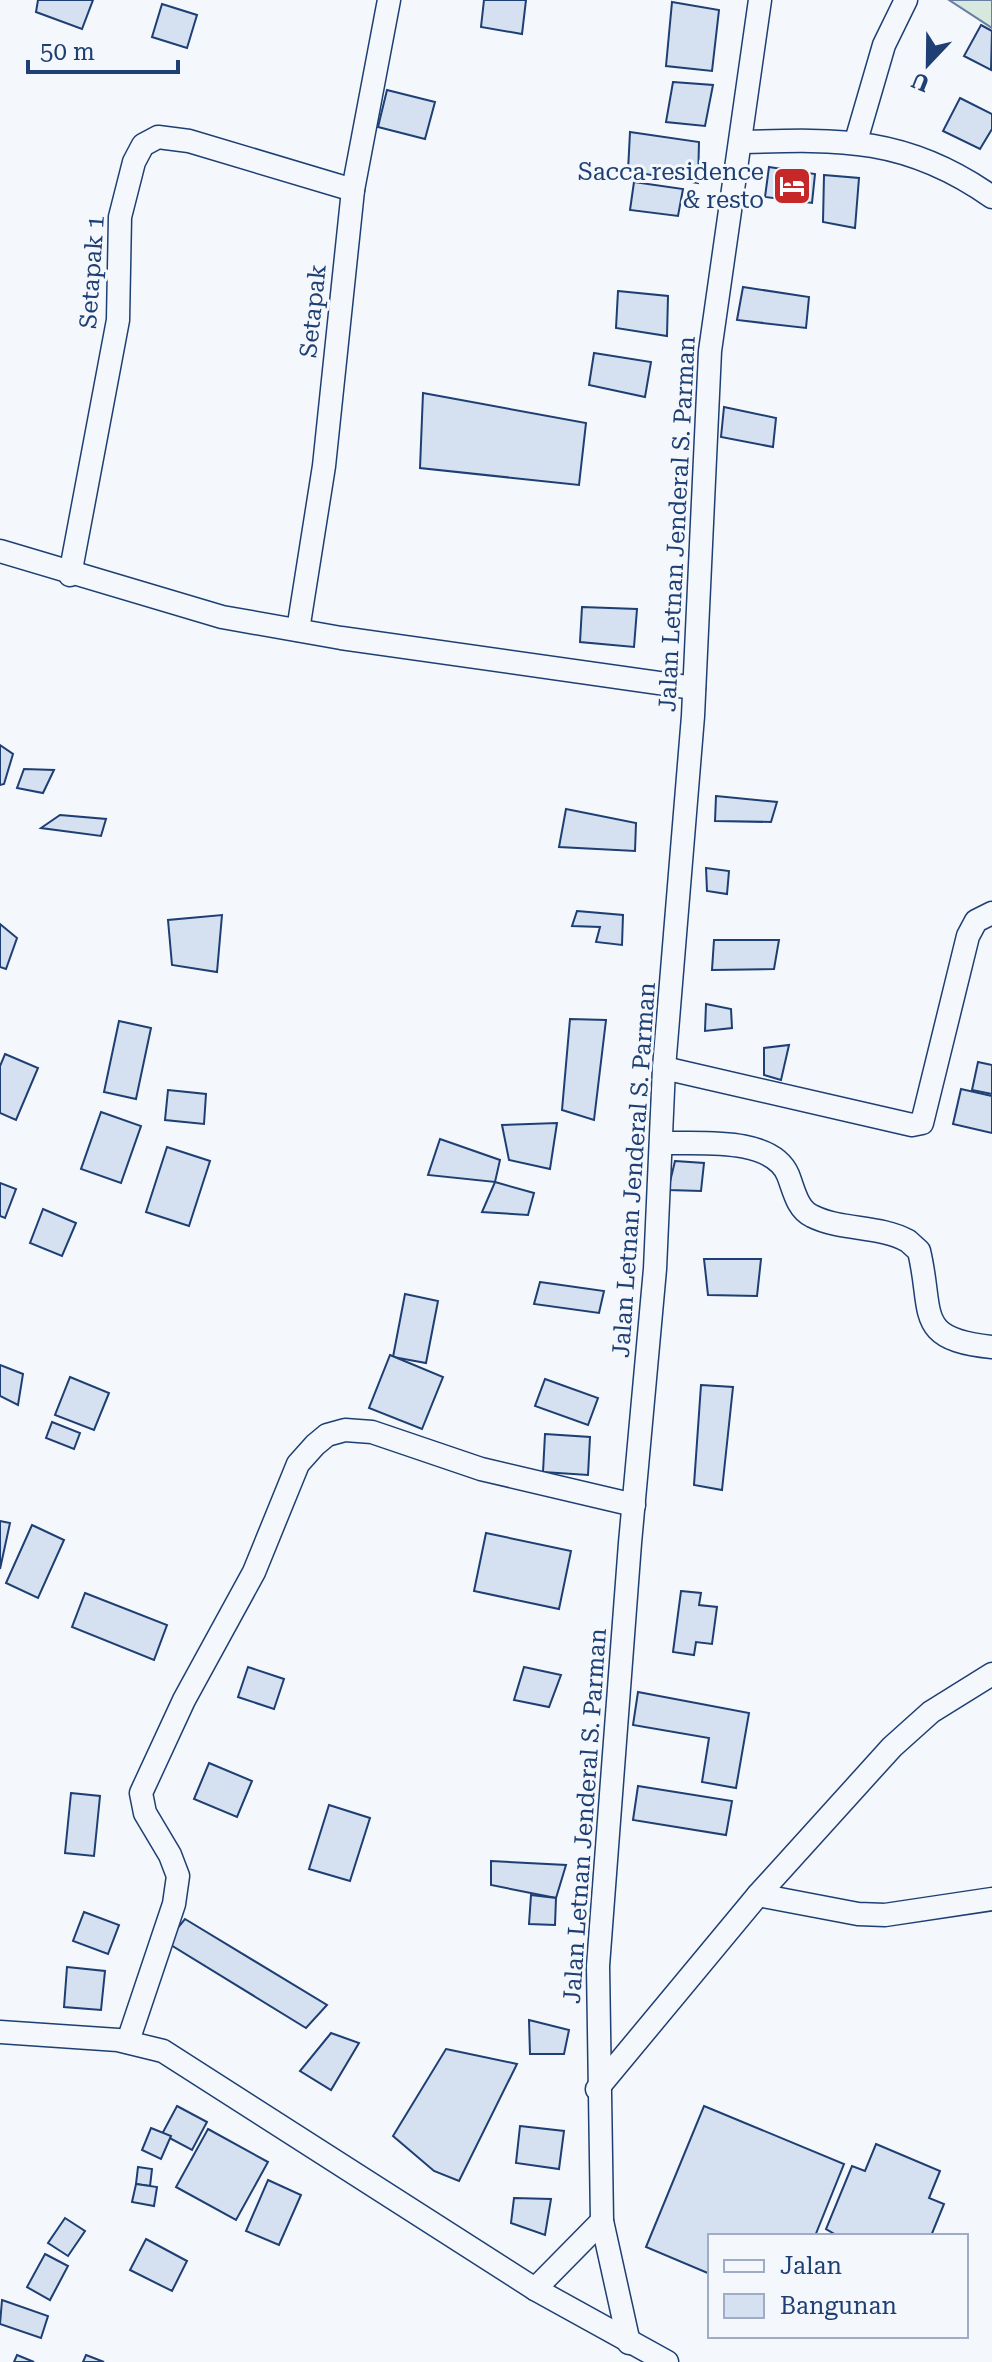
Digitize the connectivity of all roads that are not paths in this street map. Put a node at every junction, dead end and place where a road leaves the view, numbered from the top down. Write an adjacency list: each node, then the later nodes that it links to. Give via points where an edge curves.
1 (389, 0): 6 (street, Setapak)
2 (760, 0): 5 (street, Jalan Letnan Jenderal S. Parman)
3 (906, 0): 4 (street, via 884,45)
4 (856, 141): 5 (street); 7 (street, via 937,164)
5 (742, 142): 11 (street, Jalan Letnan Jenderal S. Parman, via 710,351)
6 (353, 190): 9 (street, Setapak 1, via 189,141 158,137 143,145 120,217 118,320); 10 (street, Setapak, via 324,466)
7 (992, 197)
8 (0, 551): 9 (street)
9 (70, 575): 10 (street, via 222,617)
10 (298, 630): 11 (street)
11 (694, 688): 13 (street, Jalan Letnan Jenderal S. Parman)
12 (992, 913): 13 (street, via 976,921 968,936 922,1123 912,1125)
13 (664, 1068): 14 (street, Jalan Letnan Jenderal S. Parman)
14 (663, 1143): 15 (street, via 737,1145 763,1153 786,1171 795,1198 809,1215 908,1241 919,1251 928,1315 937,1332 960,1344); 16 (street, Jalan Letnan Jenderal S. Parman)
15 (992, 1347)
16 (634, 1505): 21 (street, via 481,1469 372,1432 345,1430 315,1445 298,1464 254,1572 184,1700 141,1793 145,1813 178,1876 174,1904); 22 (street, Jalan Letnan Jenderal S. Parman, via 598,1966)
17 (992, 1674): 18 (street, via 931,1712 892,1747)
18 (758, 1895): 19 (street, via 885,1915); 22 (street)
19 (992, 1899)
20 (0, 2032): 21 (street)
21 (128, 2041): 24 (street, via 163,2051)
22 (597, 2089): 23 (street, Jalan Letnan Jenderal S. Parman)
23 (602, 2221): 24 (street); 25 (street, Jalan Letnan Jenderal S. Parman)
24 (535, 2289): 25 (street)
25 (629, 2343): 26 (street)
26 (667, 2362)

